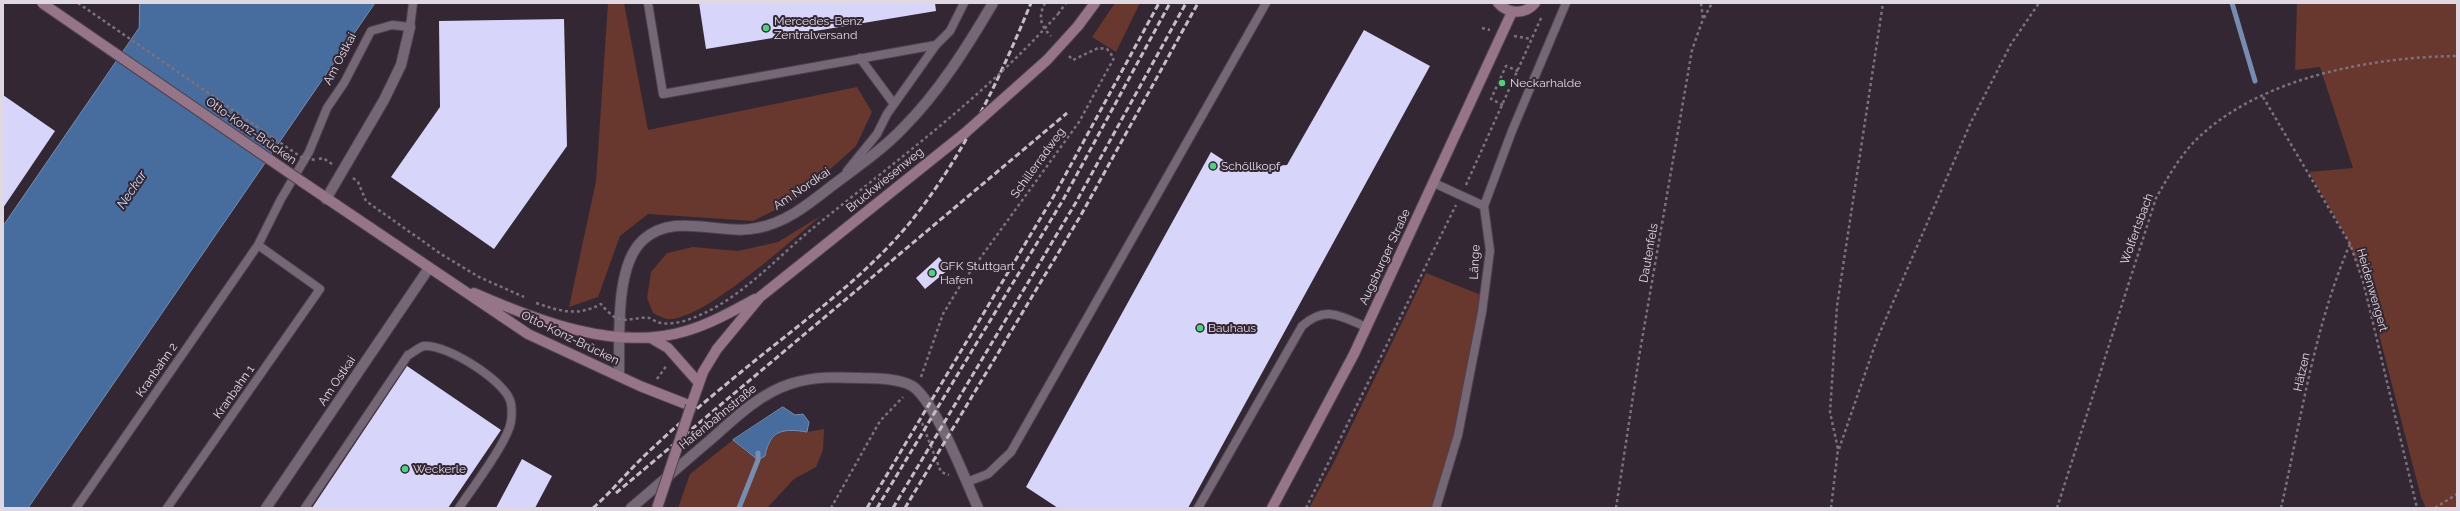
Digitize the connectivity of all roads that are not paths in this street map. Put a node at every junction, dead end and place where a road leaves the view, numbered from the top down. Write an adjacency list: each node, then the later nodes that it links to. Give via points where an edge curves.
1 (42, 3): 18 (main road, Otto-Konz-Brücken, bridge)
2 (414, 3): 12 (lane)
3 (648, 3): 14 (lane, via 663,94)
4 (964, 3): 13 (lane, via 950,31)
5 (993, 3): 16 (street, Am Nordkai, via 956,62 923,105 883,146)
6 (1095, 3): 23 (main road, Bruckwiesenweg, bridge, via 1078,26 1042,65 965,133)
7 (1266, 3): 30 (lane, via 1011,452 988,474)
8 (1498, 3): 11 (main road, via 1502,8)
9 (1535, 3): 11 (main road, via 1522,12)
10 (1566, 3): 19 (lane, Länge, via 1512,131)
11 (1512, 12): 17 (main road, Augsburger Straße)
12 (410, 27): 18 (street, via 400,65 384,100); 20 (lane, Am Ostkai, via 392,25 371,31 344,83 327,108 309,152 280,199)
13 (936, 45): 14 (lane); 15 (lane)
14 (860, 58): 15 (lane)
15 (894, 104): 16 (lane, via 877,134)
16 (842, 178): 25 (street, Am Nordkai, via 796,212 759,228 740,230 680,226 660,229 643,240 636,248 623,280)
17 (1434, 183): 19 (lane); 24 (main road, Augsburger Straße)
18 (326, 199): 21 (main road, Otto-Konz-Brücken)
19 (1484, 206): 41 (lane, Länge, via 1490,251 1482,312 1458,435)
20 (258, 245): 31 (lane, Kranbahn 2); 32 (lane, Kranbahn 1, via 320,289)
21 (429, 268): 22 (main road, Otto-Konz-Brücken); 33 (street, Am Ostkai)
22 (446, 279): 25 (main road, Otto-Konz-Brücken, via 533,316); 27 (main road, Otto-Konz-Brücken, via 528,334)
23 (760, 297): 26 (main road, Otto-Konz-Brücken, via 706,324 687,331); 28 (main road, Bruckwiesenweg, via 717,349)
24 (1366, 327): 39 (lane, via 1329,313 1314,316 1302,326); 40 (main road, Augsburger Straße, via 1297,465)
25 (620, 338): 26 (main road, Otto-Konz-Brücken); 27 (street, Am Nordkai)
26 (651, 338): 28 (main road, via 668,348)
27 (619, 376): 29 (main road, Otto-Konz-Brücken)
28 (699, 383): 29 (main road, Hafenbahnstraße)
29 (691, 406): 37 (main road, Hafenbahnstraße, bridge)
30 (967, 482): 36 (street, Hafenbahnstraße, via 931,410 914,388 885,378 813,378 768,393); 38 (street, Hafenbahnstraße)
31 (76, 508)
32 (167, 508)
33 (266, 508)
34 (305, 508): 35 (lane, via 408,355 423,346 438,347 475,366 499,386 510,400 511,422 500,447)
35 (459, 508)
36 (631, 508)
37 (658, 508)
38 (978, 508)
39 (1198, 508)
40 (1272, 508)
41 (1436, 508)

